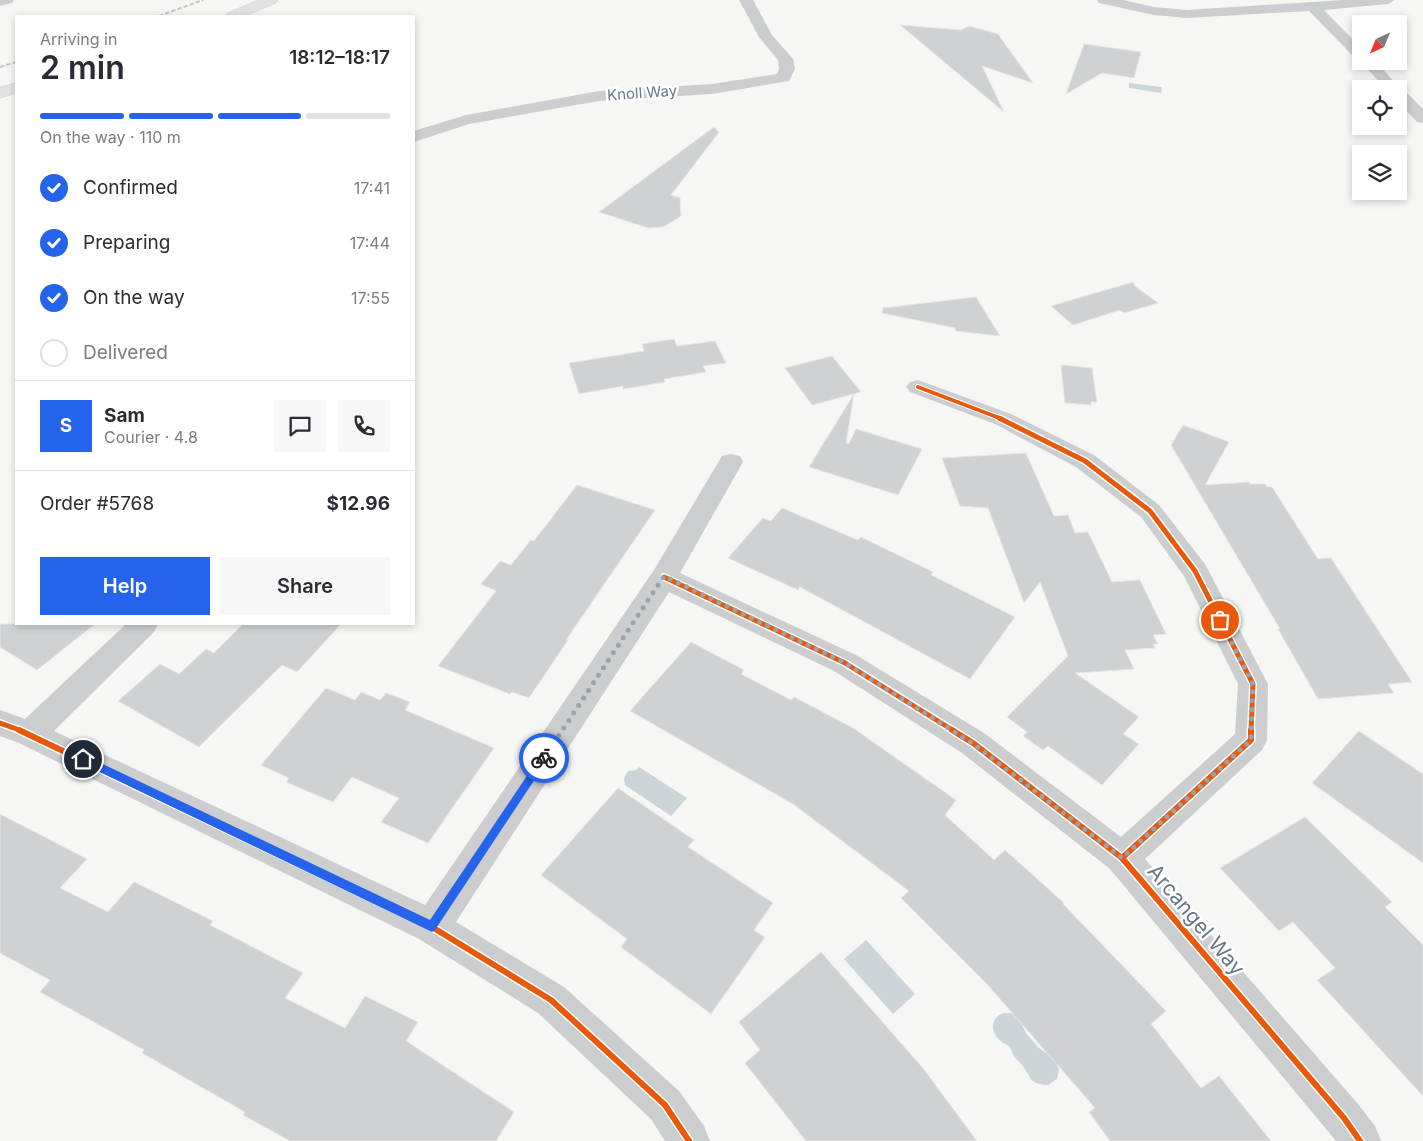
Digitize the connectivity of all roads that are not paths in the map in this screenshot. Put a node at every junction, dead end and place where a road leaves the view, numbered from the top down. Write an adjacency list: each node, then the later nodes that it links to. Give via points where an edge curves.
1 (8, 0): 6 (street)
2 (271, 0): 8 (main road)
3 (746, 0): 16 (street, Knoll Way, via 766,37 785,59 787,69 782,78 712,89 599,96 466,120)
4 (1104, 0): 7 (street, via 1154,11 1187,14)
5 (1388, 0): 7 (street)
6 (0, 2)
7 (1313, 7): 9 (street)
8 (235, 15)
9 (1352, 47)
10 (1376, 70): 11 (street)
11 (1385, 80)
12 (15, 88): 13 (main road)
13 (0, 93)
14 (1407, 102): 15 (street)
15 (1423, 118)
16 (415, 137)
17 (918, 387): 22 (street, via 1003,419 1085,461 1150,511 1195,571 1253,684 1251,740)
18 (732, 462): 19 (street)
19 (664, 576): 22 (street, Arcangel Way, via 845,663 972,743); 23 (street)
20 (143, 625): 21 (street)
21 (15, 728): 23 (street)
22 (1122, 858): 25 (street, Arcangel Way, via 1344,1118)
23 (432, 927): 24 (street, via 551,1000 665,1105)
24 (690, 1141)
25 (1360, 1141)

